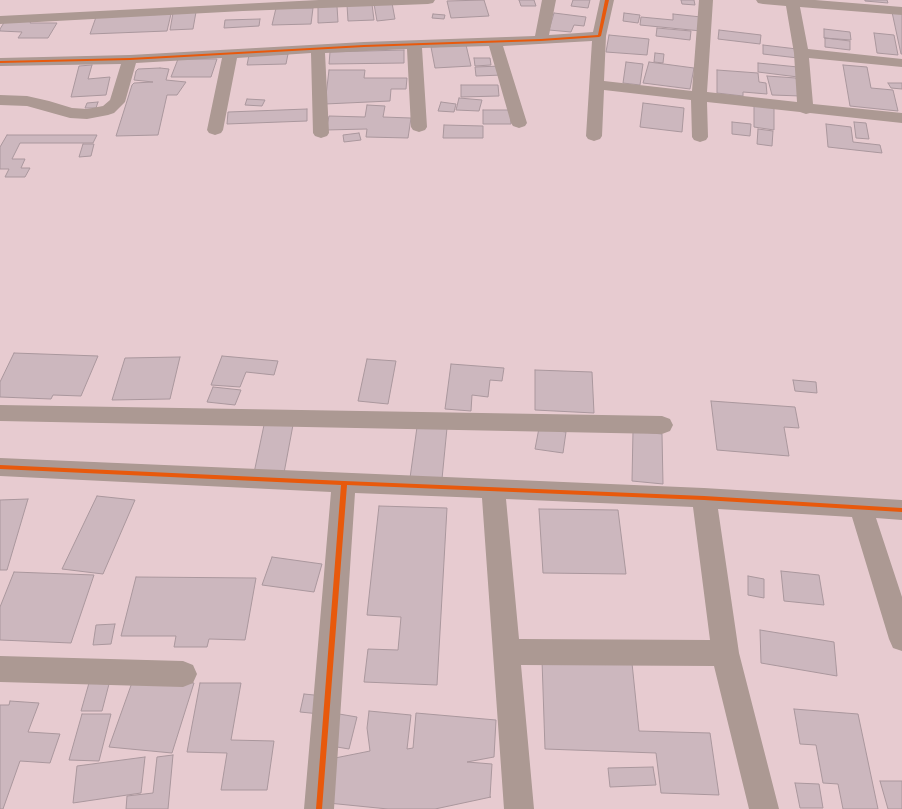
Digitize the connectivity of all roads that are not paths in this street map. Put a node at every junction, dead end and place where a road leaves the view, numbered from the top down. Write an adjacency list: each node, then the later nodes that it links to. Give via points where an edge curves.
1 (428, 0): 8 (street)
2 (549, 0): 10 (street)
3 (607, 0): 9 (street)
4 (706, 0): 20 (street)
5 (763, 0): 6 (street)
6 (792, 1): 7 (street); 15 (street)
7 (902, 11)
8 (0, 20)
9 (599, 36): 10 (street); 19 (street)
10 (541, 40): 11 (street)
11 (495, 42): 12 (street); 24 (street)
12 (414, 44): 13 (street); 25 (street)
13 (318, 49): 14 (street); 27 (street)
14 (230, 53): 16 (street); 26 (street)
15 (801, 53): 18 (street); 22 (street)
16 (130, 59): 17 (street); 21 (street, via 117,102 108,110 87,114 70,113 27,101)
17 (0, 62)
18 (902, 63)
19 (597, 85): 20 (street); 28 (street)
20 (699, 95): 22 (street); 29 (street)
21 (0, 100)
22 (806, 109): 23 (street)
23 (902, 118)
24 (519, 123)
25 (419, 127)
26 (215, 130)
27 (321, 133)
28 (594, 136)
29 (700, 137)
30 (0, 413): 31 (street)
31 (662, 425)
32 (0, 467): 33 (street)
33 (344, 482): 34 (street); 43 (street)
34 (493, 488): 35 (street); 39 (street)
35 (704, 498): 36 (street); 40 (street)
36 (861, 508): 37 (street); 38 (street)
37 (902, 510)
38 (902, 639)
39 (507, 652): 40 (street); 44 (street)
40 (725, 653): 45 (street)
41 (0, 668): 42 (street)
42 (183, 674)
43 (319, 809)
44 (519, 809)
45 (764, 809)

